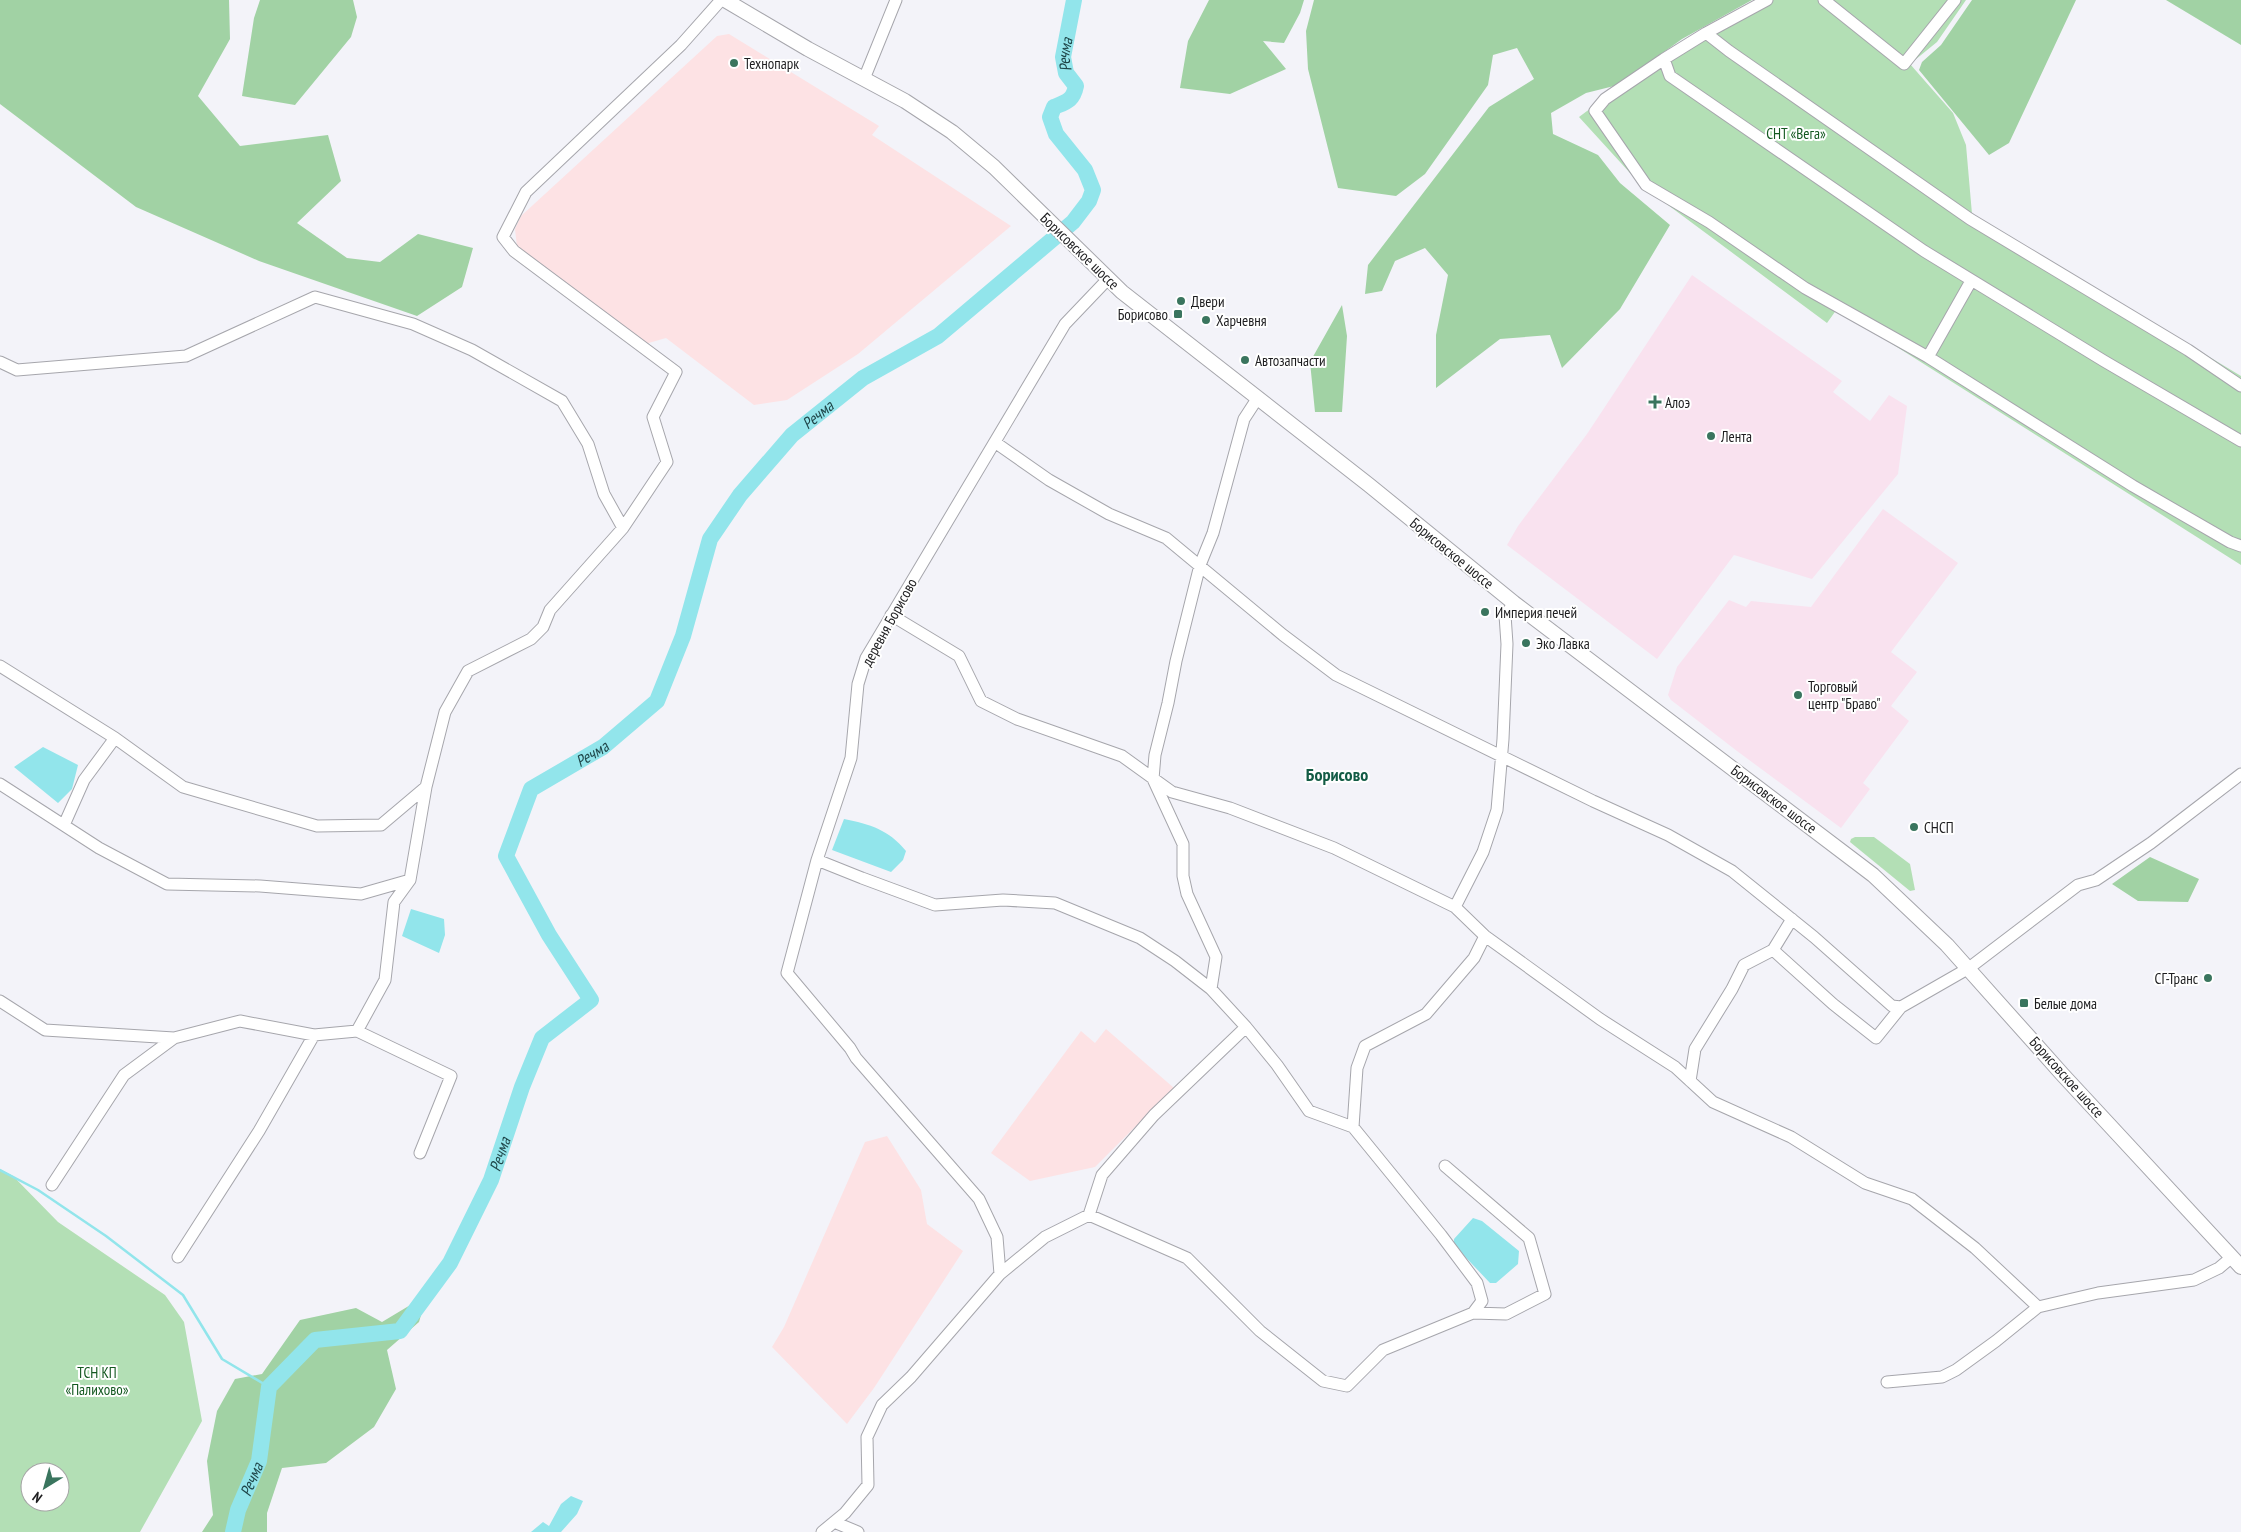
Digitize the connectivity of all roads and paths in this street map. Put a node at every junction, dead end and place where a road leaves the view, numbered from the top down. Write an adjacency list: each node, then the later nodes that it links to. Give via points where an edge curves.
1 (721, 0): 18 (street, via 681,46 526,192 503,237 514,251 676,372 653,417 667,462)
2 (725, 0): 9 (main road, Борисовское шоссе)
3 (896, 0): 9 (street)
4 (1767, 0): 7 (street)
5 (1824, 0): 6 (street, via 1904,64)
6 (1955, 0)
7 (1706, 33): 8 (street); 14 (street, via 1970,219 2188,350)
8 (1664, 59): 11 (street, via 1670,76); 12 (street, via 1605,99 1596,111 1646,185 1709,222 1805,288)
9 (864, 79): 10 (main road, Борисовское шоссе, via 952,132 994,167)
10 (1107, 280): 15 (main road, Борисовское шоссе); 17 (street, деревня Борисово, via 1065,324)
11 (1971, 281): 12 (street); 16 (street)
12 (1928, 357): 19 (street, via 2133,486)
13 (0, 362): 18 (street, via 17,370 186,356 315,296 413,324 472,350 562,401 588,444 604,494)
14 (2241, 386)
15 (1256, 399): 20 (street, via 1244,419 1213,533); 21 (main road, Борисовское шоссе, via 1369,485)
16 (2241, 441)
17 (996, 443): 20 (street, via 1049,480 1109,514 1166,538); 22 (street, деревня Борисово)
18 (623, 528): 29 (street, via 550,610 543,627 530,639 468,671 445,712)
19 (2241, 546)
20 (1200, 565): 25 (street, via 1282,635 1336,675); 27 (street, via 1155,755)
21 (1514, 603): 25 (street, via 1505,615 1507,644); 37 (main road, Борисовское шоссе, via 1873,875)
22 (891, 615): 27 (street, via 959,656 981,701 1017,719 1122,756); 31 (street, деревня Борисово, via 866,658 858,684 851,758)
23 (0, 666): 24 (street)
24 (115, 738): 29 (street, via 183,787 317,826 381,825); 30 (street, via 84,780)
25 (1501, 755): 33 (street, via 1497,810 1483,852); 34 (street, via 1593,802 1668,835 1732,871)
26 (2241, 774): 37 (street, via 2151,843 2096,880 2078,884)
27 (1154, 779): 33 (street, via 1172,792 1230,808 1334,848); 38 (street, via 1183,844 1182,876 1187,894 1216,957)
28 (0, 784): 30 (street)
29 (426, 787): 32 (street)
30 (64, 825): 32 (street, via 99,848 167,884 260,886 361,894)
31 (818, 860): 38 (street, via 935,905 1003,900 1055,903 1140,938); 53 (street, деревня Борисово, via 787,972 856,1058 979,1198 997,1237)
32 (410, 880): 42 (street, via 394,902 384,980)
33 (1455, 907): 35 (street)
34 (1792, 919): 36 (street); 40 (street, via 1892,1006)
35 (1485, 936): 45 (street, via 1600,1019 1675,1067); 46 (street, via 1474,958 1426,1014 1365,1046 1357,1068)
36 (1773, 950): 40 (street, via 1876,1038); 45 (street, via 1744,965 1695,1049)
37 (1969, 968): 40 (street); 52 (main road, Борисовское шоссе)
38 (1211, 989): 41 (street)
39 (0, 1001): 44 (street, via 45,1030)
40 (1901, 1007)
41 (1246, 1027): 46 (street, via 1309,1111); 50 (street, via 1154,1115 1102,1175)
42 (357, 1031): 43 (street); 47 (street, via 451,1076)
43 (314, 1035): 44 (street, via 240,1021); 51 (street, via 259,1131)
44 (174, 1038): 49 (street, via 124,1075)
45 (1690, 1081): 54 (street, via 1713,1102 1792,1137 1865,1183 1912,1199 1975,1248)
46 (1353, 1127): 55 (street, via 1476,1283 1482,1301)
47 (420, 1153)
48 (1445, 1166): 55 (street, via 1529,1238 1545,1294 1506,1314)
49 (52, 1186)
50 (1089, 1215): 53 (street, via 1045,1238); 55 (street, via 1187,1258 1260,1331 1323,1381 1347,1386 1383,1350)
51 (178, 1257)
52 (2236, 1262): 54 (street, via 2194,1280 2098,1292)
53 (1000, 1274): 57 (street, via 911,1377 882,1405 867,1437 868,1485)
54 (2038, 1307): 56 (street, via 1956,1370 1942,1376)
55 (1473, 1313)
56 (1887, 1382)
57 (834, 1522): 58 (street); 59 (street)
58 (822, 1532)
59 (858, 1532)

